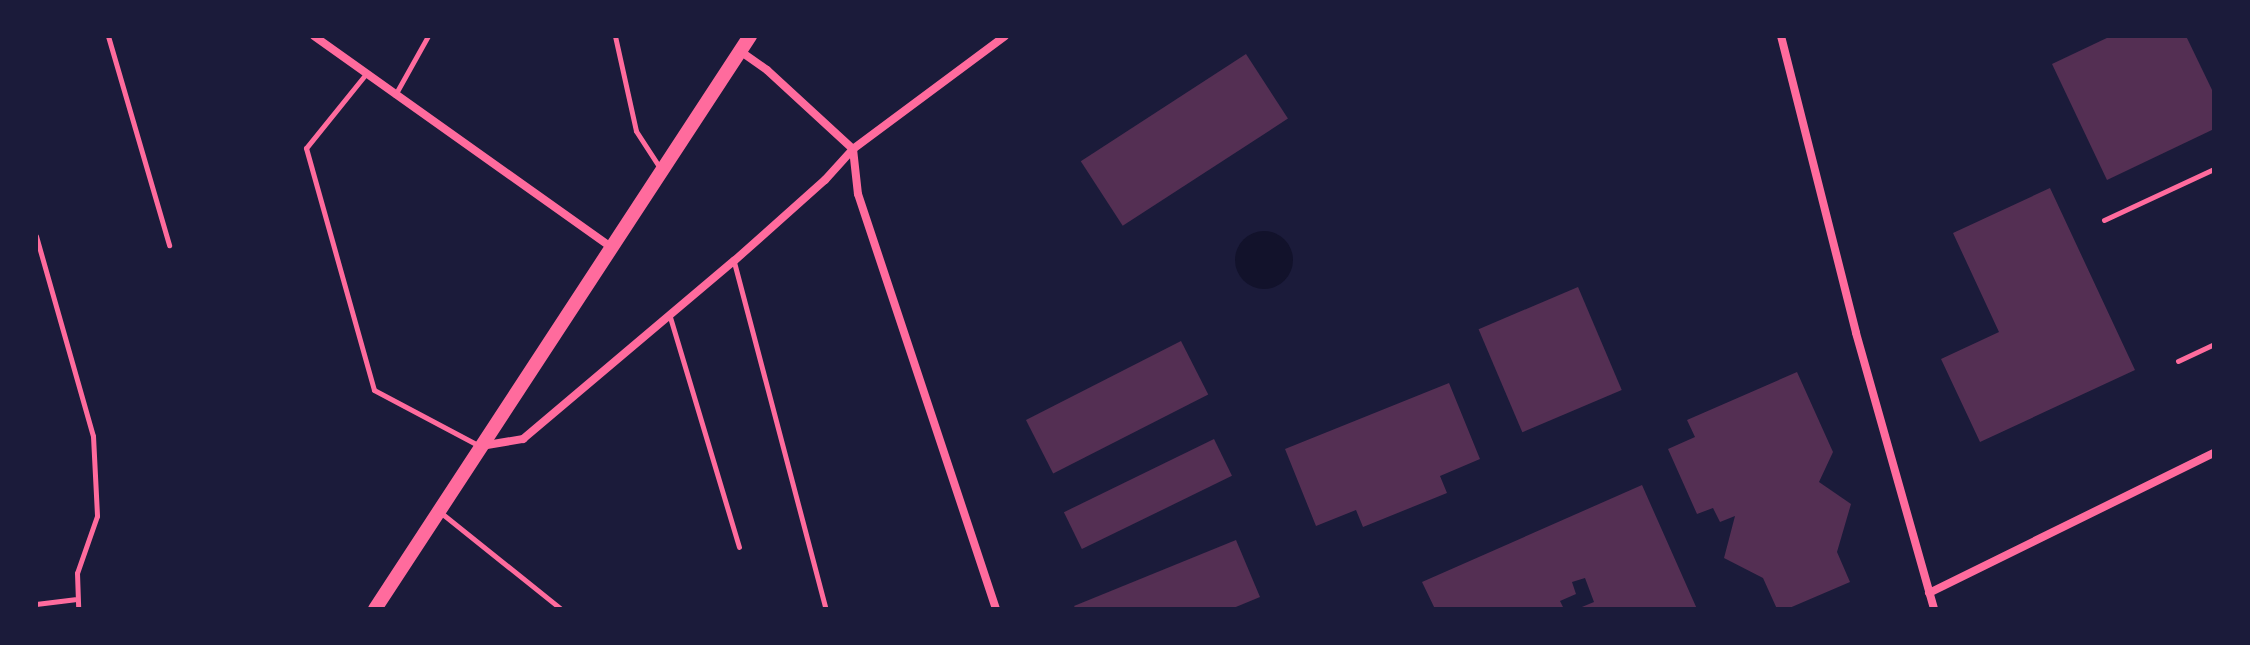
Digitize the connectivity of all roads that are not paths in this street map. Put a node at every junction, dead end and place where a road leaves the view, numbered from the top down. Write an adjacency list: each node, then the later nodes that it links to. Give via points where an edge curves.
1 (108, 36): 16 (lane)
2 (314, 36): 9 (street)
3 (428, 36): 10 (lane)
4 (615, 36): 13 (lane, via 636,131)
5 (750, 36): 8 (main road)
6 (1005, 36): 11 (street)
7 (1781, 36): 26 (street)
8 (740, 51): 11 (street); 13 (main road)
9 (365, 75): 10 (street); 22 (lane, via 306,148 374,390)
10 (395, 95): 17 (street)
11 (853, 149): 18 (street); 33 (street, via 858,194)
12 (2214, 169): 14 (lane)
13 (663, 172): 17 (main road)
14 (2104, 220)
15 (36, 236): 27 (lane, via 93,436 97,516 77,573)
16 (169, 245)
17 (612, 248): 22 (main road)
18 (734, 261): 19 (street); 32 (lane)
19 (669, 316): 22 (street, via 523,439); 25 (lane)
20 (2214, 344): 21 (lane)
21 (2178, 361)
22 (479, 446): 24 (main road)
23 (2214, 453): 26 (street)
24 (439, 512): 30 (main road); 31 (lane)
25 (739, 547)
26 (1929, 593): 34 (street)
27 (75, 599): 28 (lane); 29 (lane)
28 (36, 604)
29 (78, 609)
30 (375, 609)
31 (561, 609)
32 (826, 609)
33 (996, 609)
34 (1934, 609)

